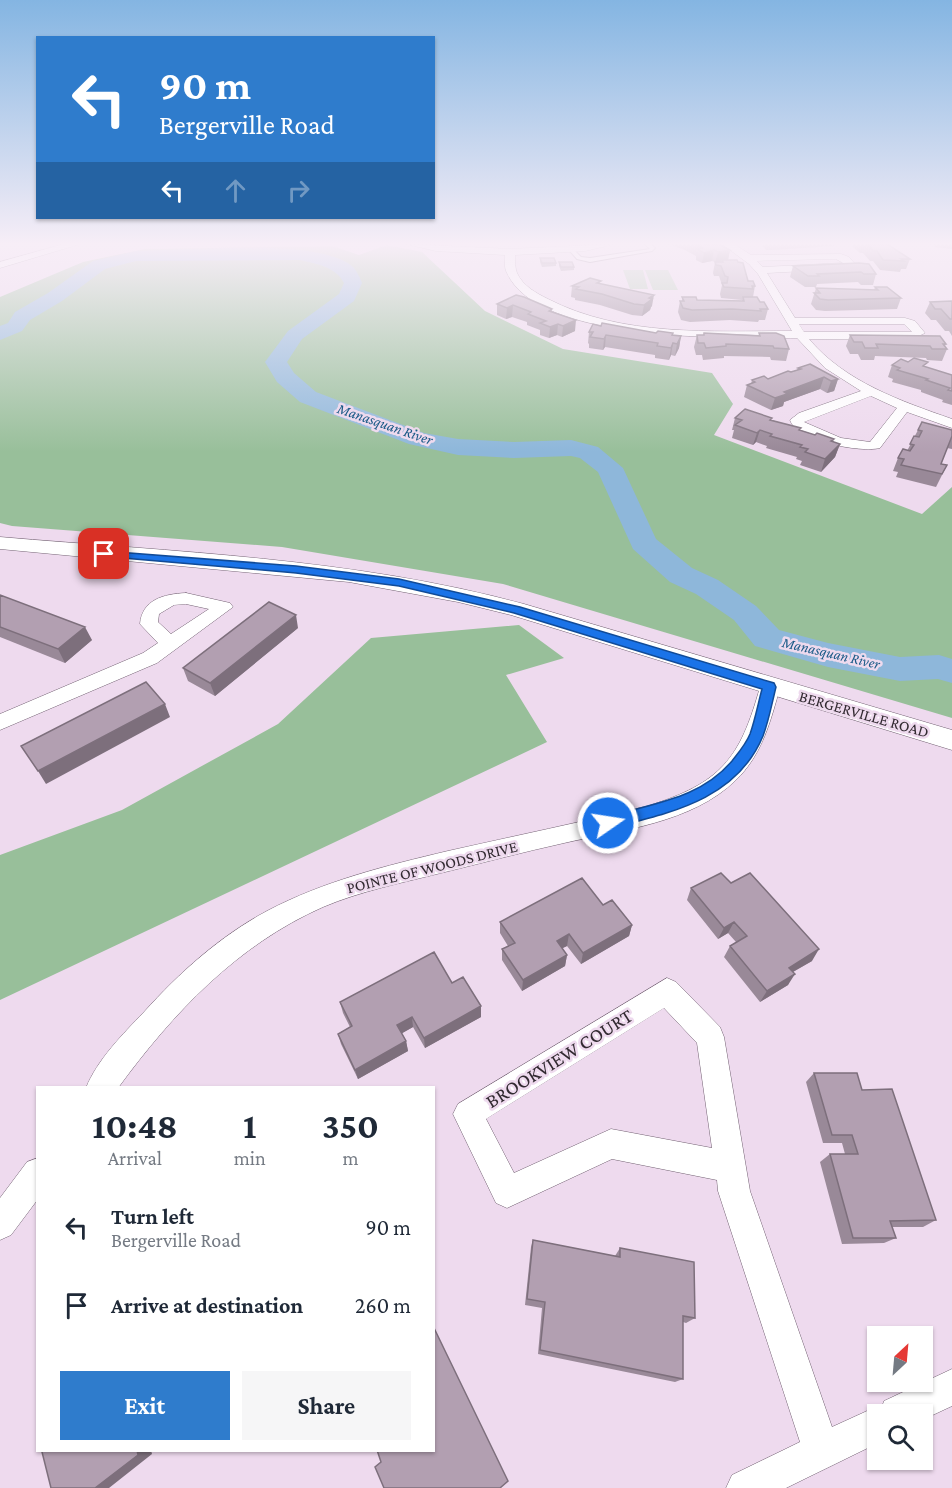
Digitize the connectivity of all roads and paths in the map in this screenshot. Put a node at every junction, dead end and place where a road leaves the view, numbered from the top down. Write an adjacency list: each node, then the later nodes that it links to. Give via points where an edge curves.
1 (571, 313): 4 (street, via 620,327 663,332)
2 (788, 313): 3 (street)
3 (793, 321): 4 (street); 4 (street, via 905,321 920,333)
4 (800, 335): 5 (street, via 828,363)
5 (873, 392): 6 (street); 6 (street, via 804,416 797,420 798,424 849,444 868,447 875,445)
6 (904, 407): 7 (street)
7 (952, 424)
8 (0, 543): 10 (street, BERGERVILLE ROAD, via 399,583 516,609)
9 (170, 644): 11 (street, via 150,658)
10 (770, 687): 12 (street, BERGERVILLE ROAD); 13 (street, POINTE OF WOODS DRIVE, via 748,751 728,775 699,796 653,812 383,877 305,904 242,940 207,967 166,1005)
11 (0, 722)
12 (952, 740)
13 (101, 1086)
14 (730, 1167): 14 (street, BROOKVIEW COURT, via 710,1037 667,991 468,1114 507,1192 611,1144); 20 (street, BROOKVIEW COURT, via 734,1191)
15 (36, 1176): 16 (street)
16 (0, 1224)
17 (952, 1388): 18 (street)
18 (918, 1404)
19 (867, 1429): 20 (street)
20 (822, 1451): 21 (street)
21 (746, 1488)

